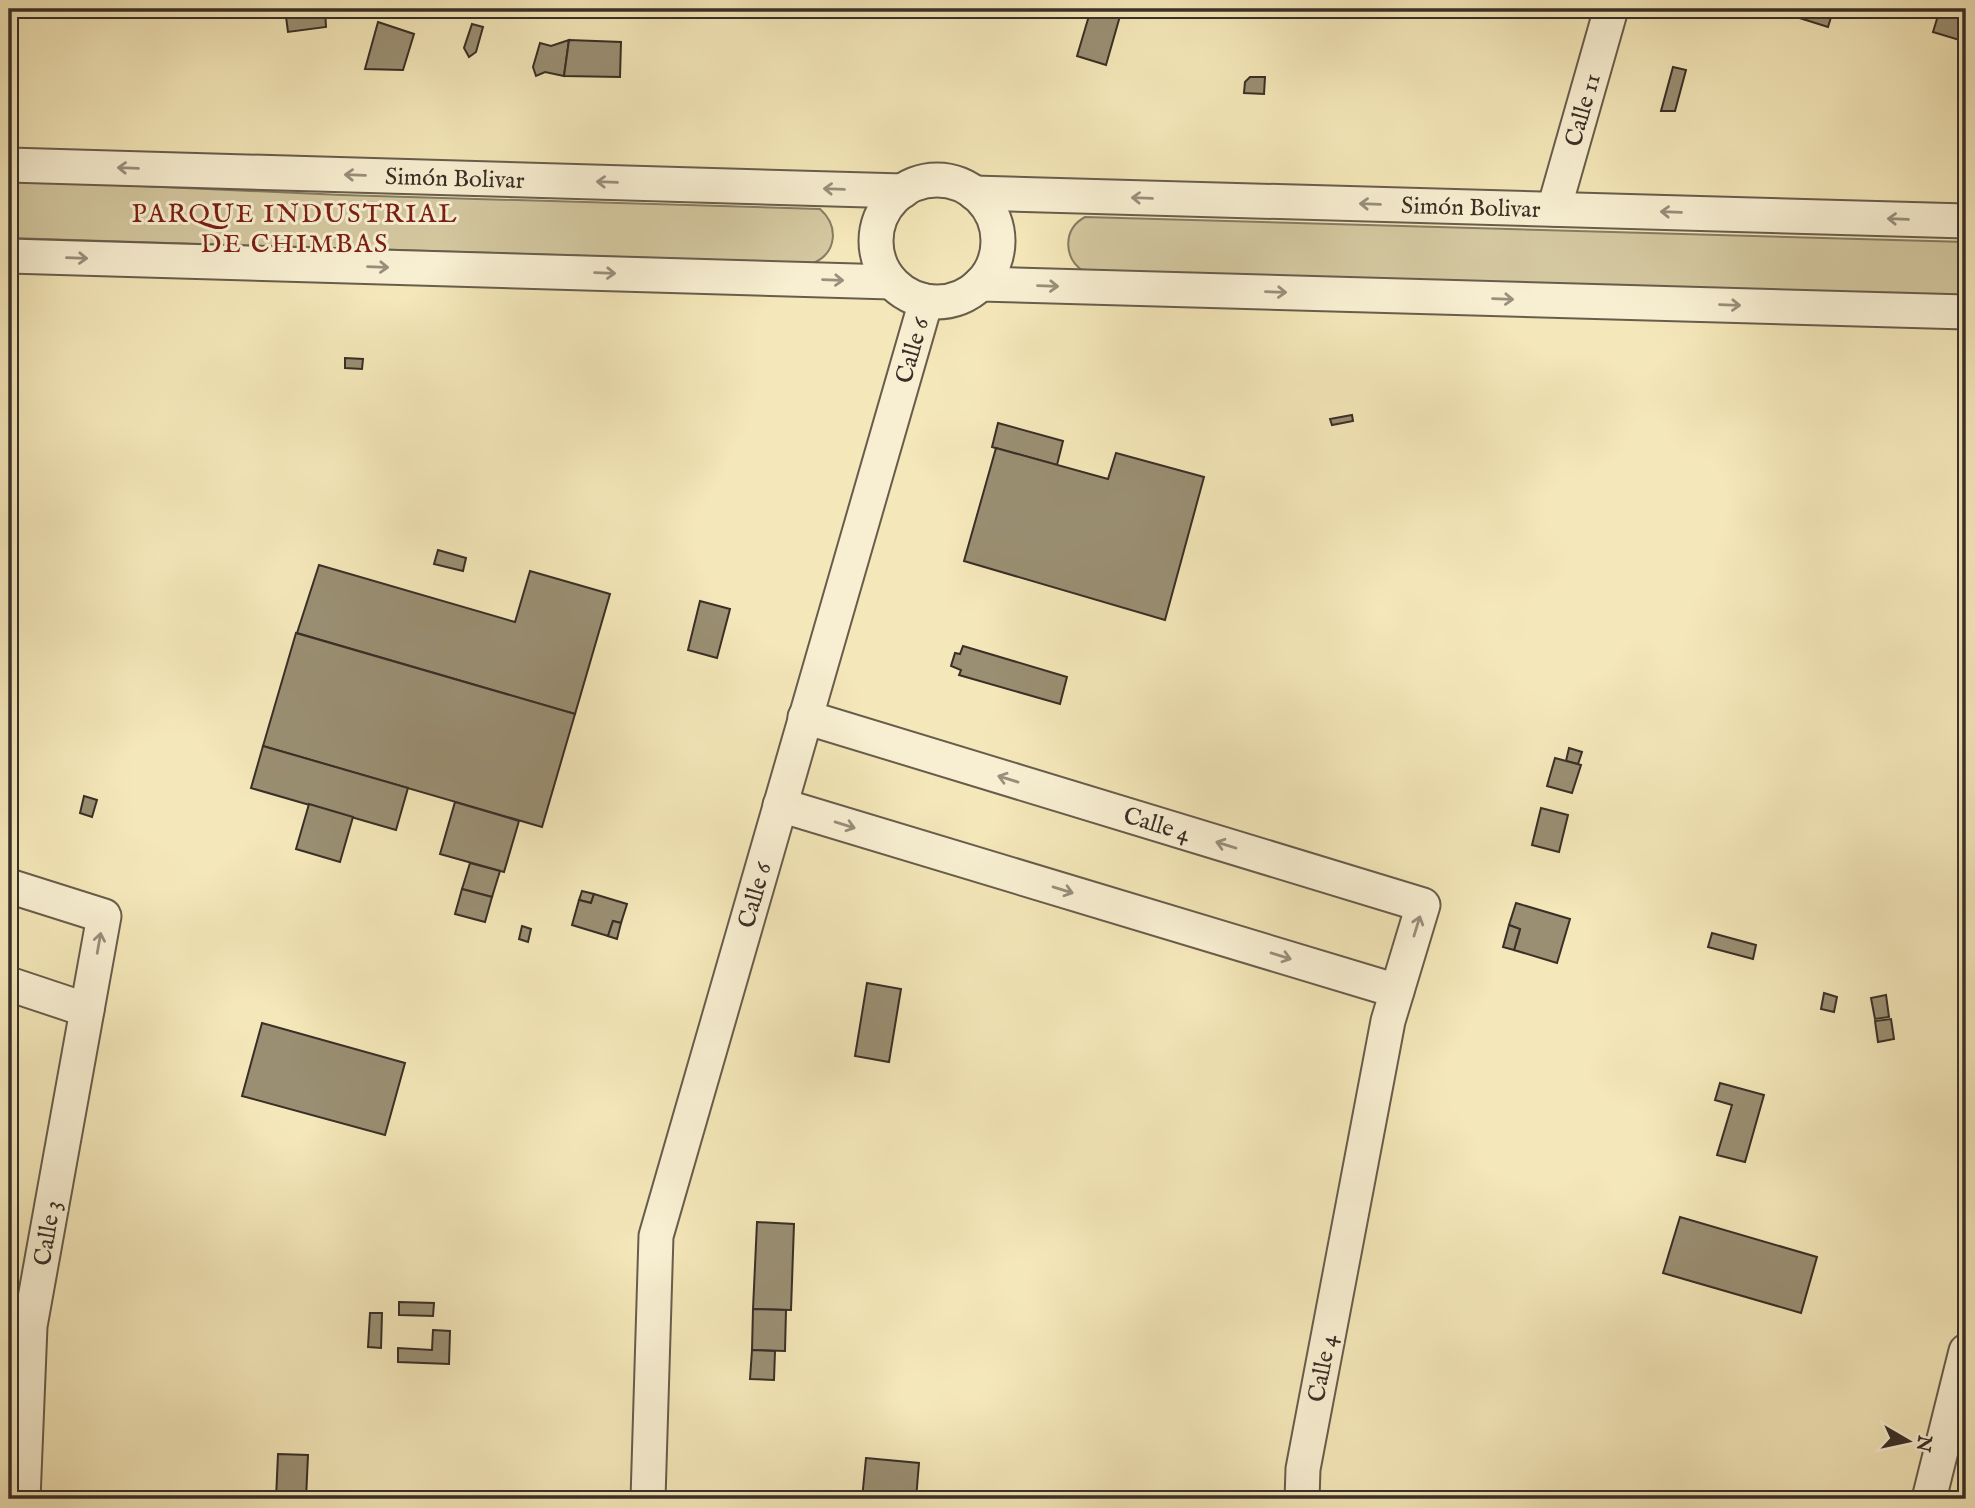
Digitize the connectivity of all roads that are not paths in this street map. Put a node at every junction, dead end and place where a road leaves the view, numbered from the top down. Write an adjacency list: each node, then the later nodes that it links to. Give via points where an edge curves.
1 (1611, 9): 5 (street, Calle 11)
2 (9, 165): 3 (street, Simón Bolivar, one-way to 2)
3 (902, 191): 4 (street, via 931,180 961,185); 8 (street, via 881,217 877,234 877,251)
4 (974, 193): 5 (street, Simón Bolivar, one-way to 4); 9 (street, via 994,220 997,237 991,270)
5 (1554, 209): 6 (street, Simón Bolivar, one-way to 5)
6 (1966, 221)
7 (9, 256): 8 (street, one-way to 8)
8 (891, 282): 10 (street, via 913,298)
9 (980, 284): 10 (street, via 955,299); 11 (street, one-way to 11)
10 (926, 301): 12 (street, Calle 6)
11 (1966, 312)
12 (806, 717): 13 (street, Calle 6); 16 (street, Calle 4, one-way to 12, via 1423,905)
13 (780, 805): 16 (street, one-way to 16); 20 (street, Calle 6, via 656,1236)
14 (9, 886): 17 (street, Calle 3, one-way to 14, via 104,916)
15 (9, 984): 17 (street)
16 (1397, 991): 21 (street, Calle 4, via 1308,1442)
17 (88, 1010): 19 (street, Calle 3, via 30,1325)
18 (1966, 1350): 22 (street)
19 (23, 1499)
20 (648, 1499)
21 (1302, 1499)
22 (1929, 1499)

